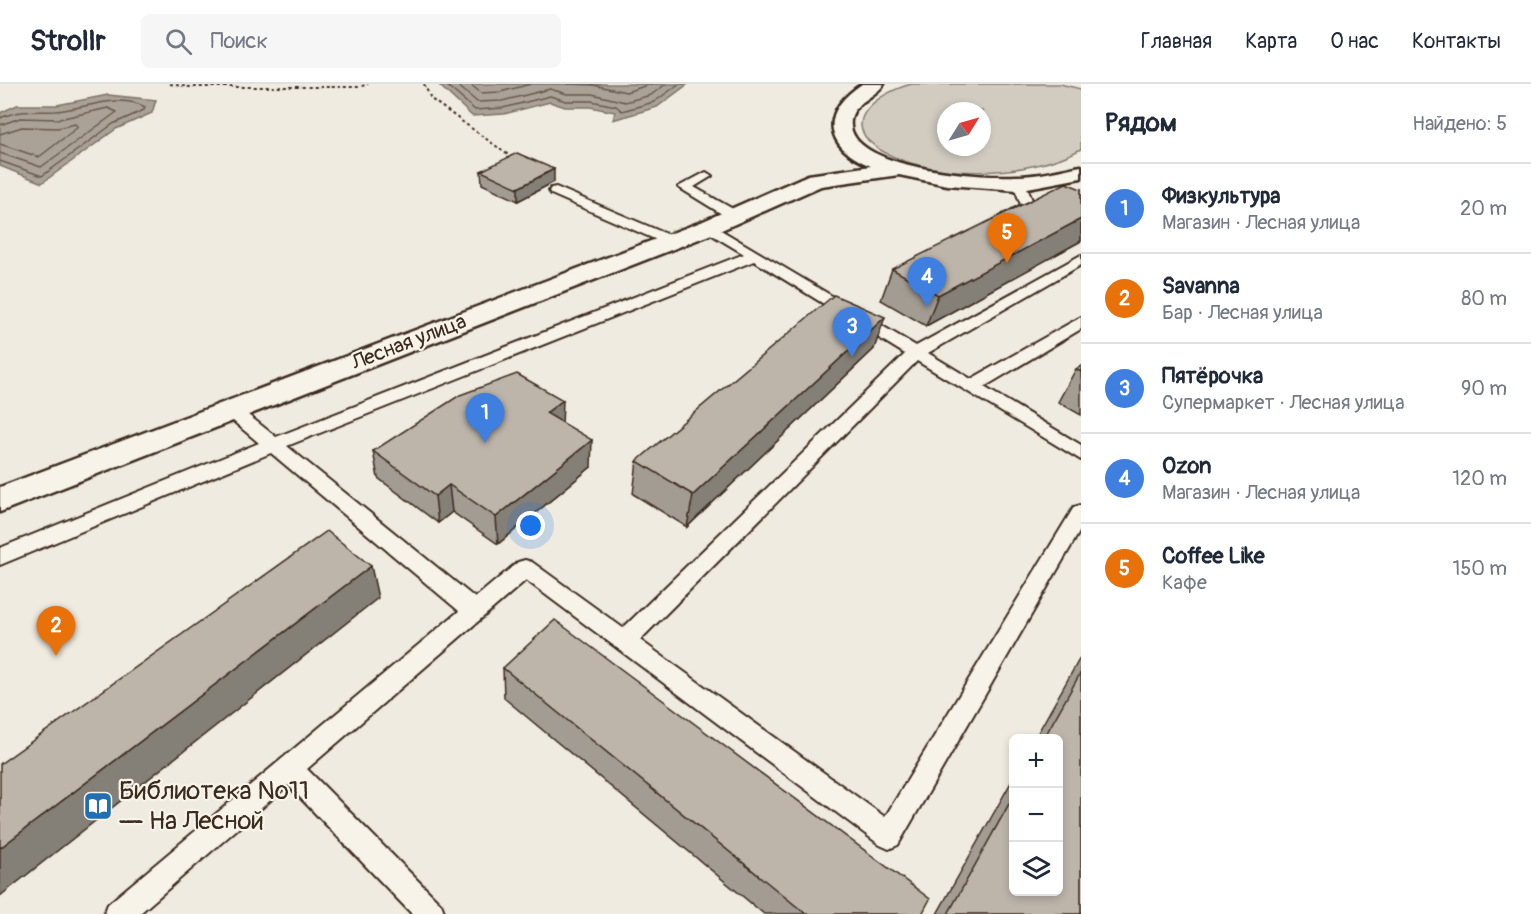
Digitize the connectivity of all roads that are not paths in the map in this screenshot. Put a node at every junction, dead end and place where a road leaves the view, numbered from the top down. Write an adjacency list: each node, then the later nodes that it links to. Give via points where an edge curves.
1 (875, 84): 2 (main road, via 852,100 840,121)
2 (847, 142): 3 (main road, via 860,153); 8 (main road, Лесная улица, via 835,162)
3 (899, 169): 8 (main road, Лесная улица); 9 (main road, via 948,179)
4 (1081, 172): 6 (main road)
5 (706, 176): 11 (lane, via 684,187)
6 (1055, 178): 7 (main road); 9 (main road)
7 (1081, 178)
8 (816, 180): 11 (main road, Лесная улица)
9 (1019, 183): 12 (lane, via 1028,207)
10 (555, 191): 14 (lane)
11 (735, 216): 13 (main road, Лесная улица)
12 (996, 222)
13 (709, 227): 14 (main road, Лесная улица); 15 (lane)
14 (671, 241): 22 (main road, Лесная улица)
15 (755, 255): 17 (lane); 23 (lane)
16 (1081, 259): 20 (lane)
17 (829, 300): 18 (lane); 20 (lane)
18 (812, 315)
19 (1081, 322): 21 (lane)
20 (916, 353): 21 (lane); 29 (lane)
21 (971, 387): 24 (lane)
22 (232, 411): 23 (lane); 25 (main road, Лесная улица)
23 (273, 445): 27 (lane); 28 (lane)
24 (1081, 454)
25 (0, 500)
26 (1081, 512): 29 (lane, via 889,836)
27 (0, 557)
28 (475, 611): 29 (lane, via 525,568); 30 (lane)
29 (623, 642)
30 (289, 768): 31 (lane); 32 (lane)
31 (118, 914)
32 (431, 914)

